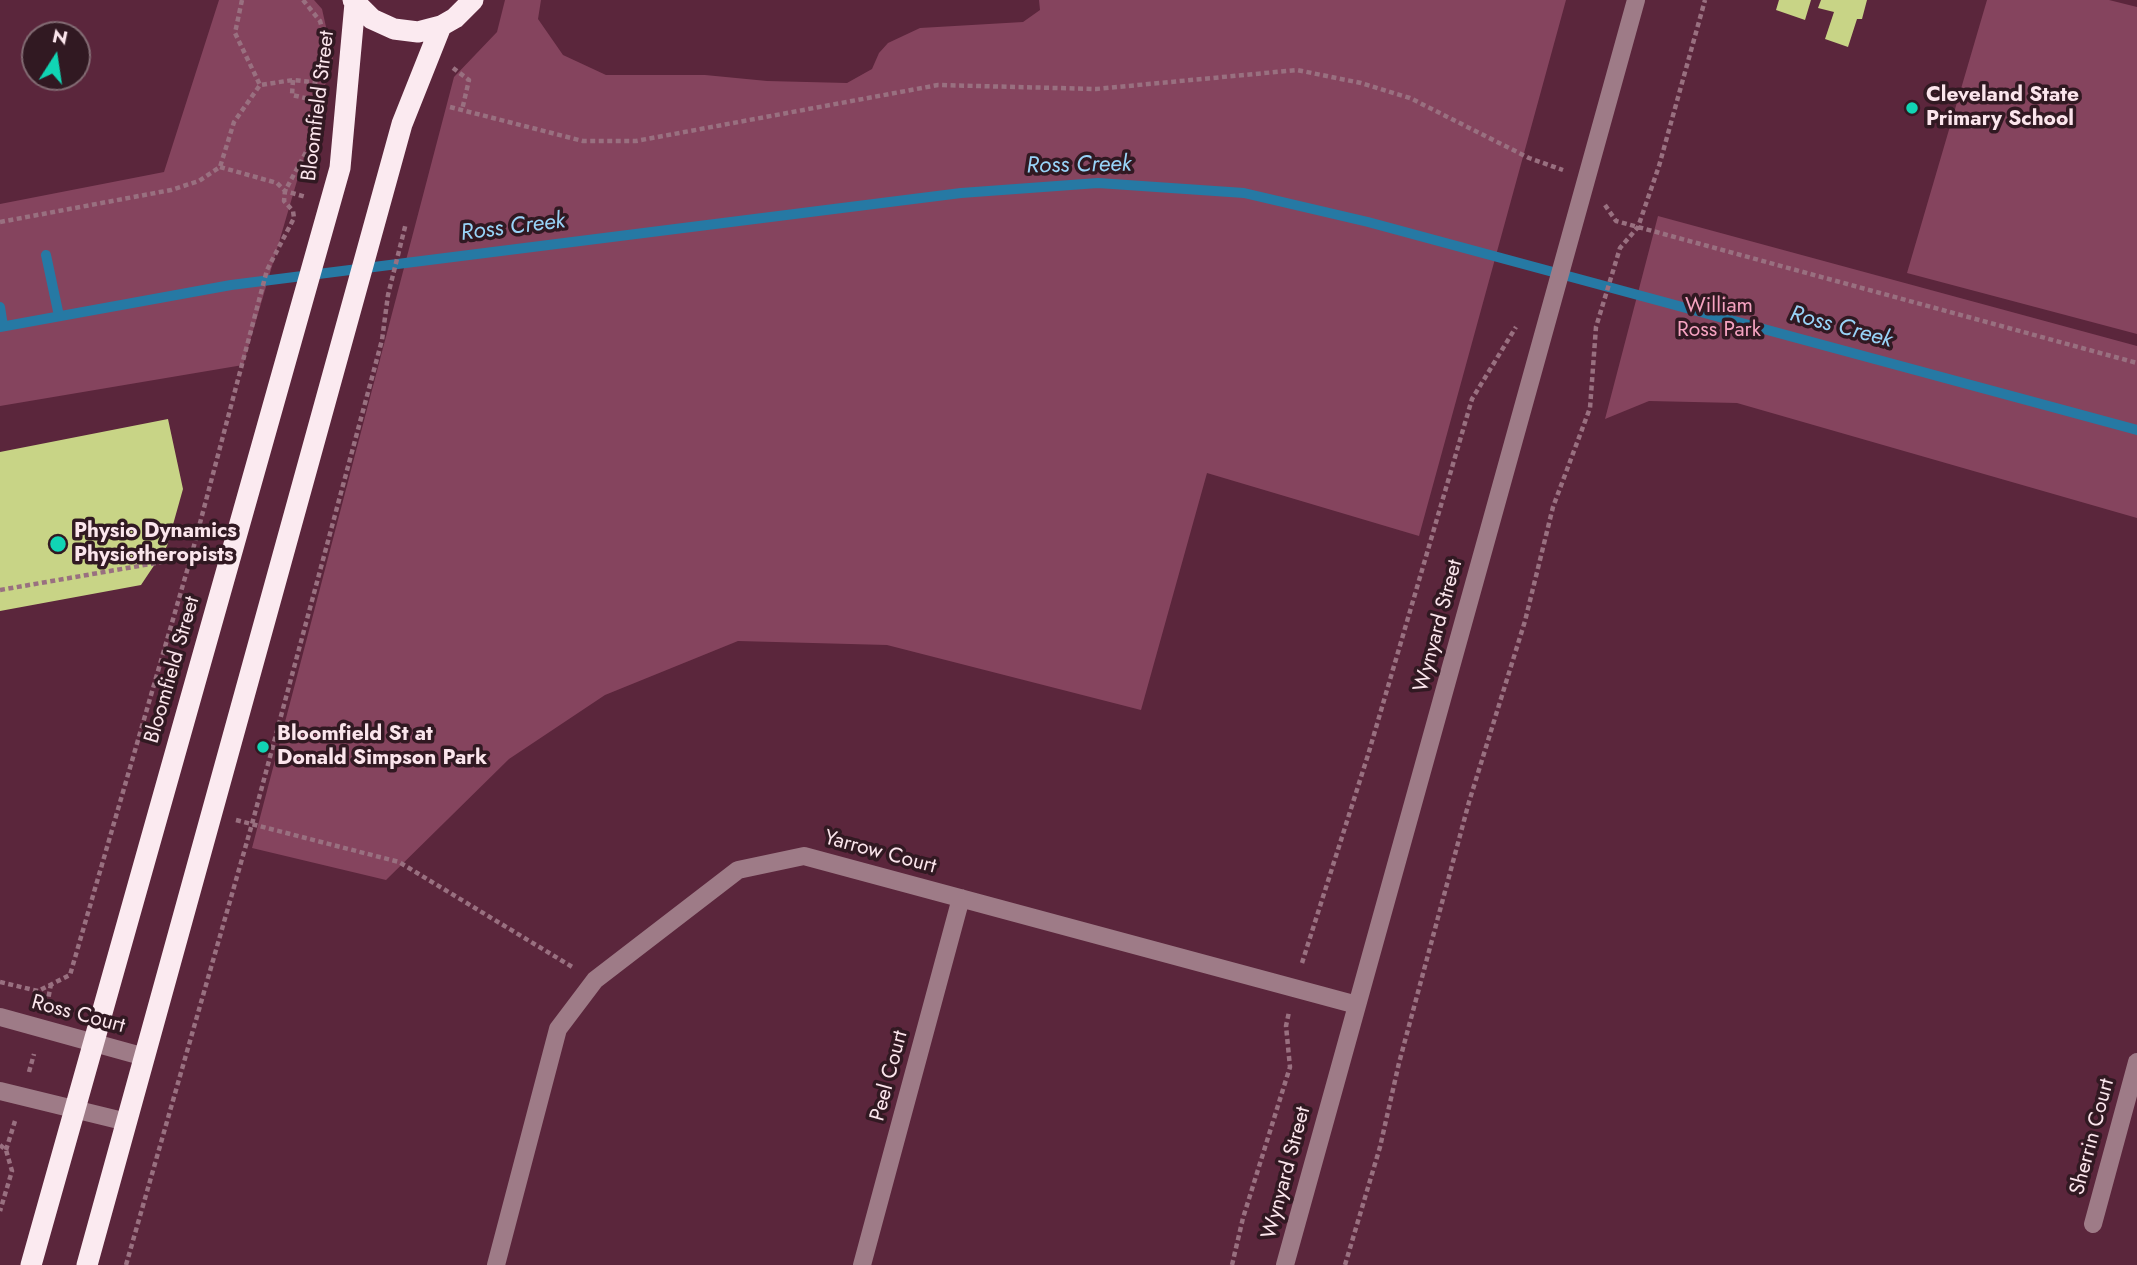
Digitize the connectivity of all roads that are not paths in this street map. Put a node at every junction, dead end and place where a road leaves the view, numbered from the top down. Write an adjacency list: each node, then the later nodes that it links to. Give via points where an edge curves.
1 (473, 0): 4 (highway)
2 (1636, 0): 6 (street, Wynyard Street)
3 (354, 1): 4 (highway, via 372,19 394,29 418,32); 8 (highway, Bloomfield Street, via 340,168)
4 (441, 26): 9 (highway, via 402,124)
5 (961, 898): 6 (street, Yarrow Court); 17 (street, Yarrow Court, via 804,856 738,870 595,980 558,1029); 18 (street, Peel Court)
6 (1357, 1005): 19 (street, Wynyard Street)
7 (0, 1017): 8 (street, Ross Court)
8 (94, 1043): 9 (street, Ross Court); 12 (highway, Bloomfield Street)
9 (145, 1057): 13 (highway)
10 (2137, 1062): 14 (street, Sherrin Court)
11 (0, 1091): 12 (street)
12 (75, 1110): 13 (street); 15 (highway, Bloomfield Street)
13 (127, 1122): 16 (highway)
14 (2093, 1224)
15 (31, 1265)
16 (87, 1265)
17 (496, 1265)
18 (862, 1265)
19 (1285, 1265)

